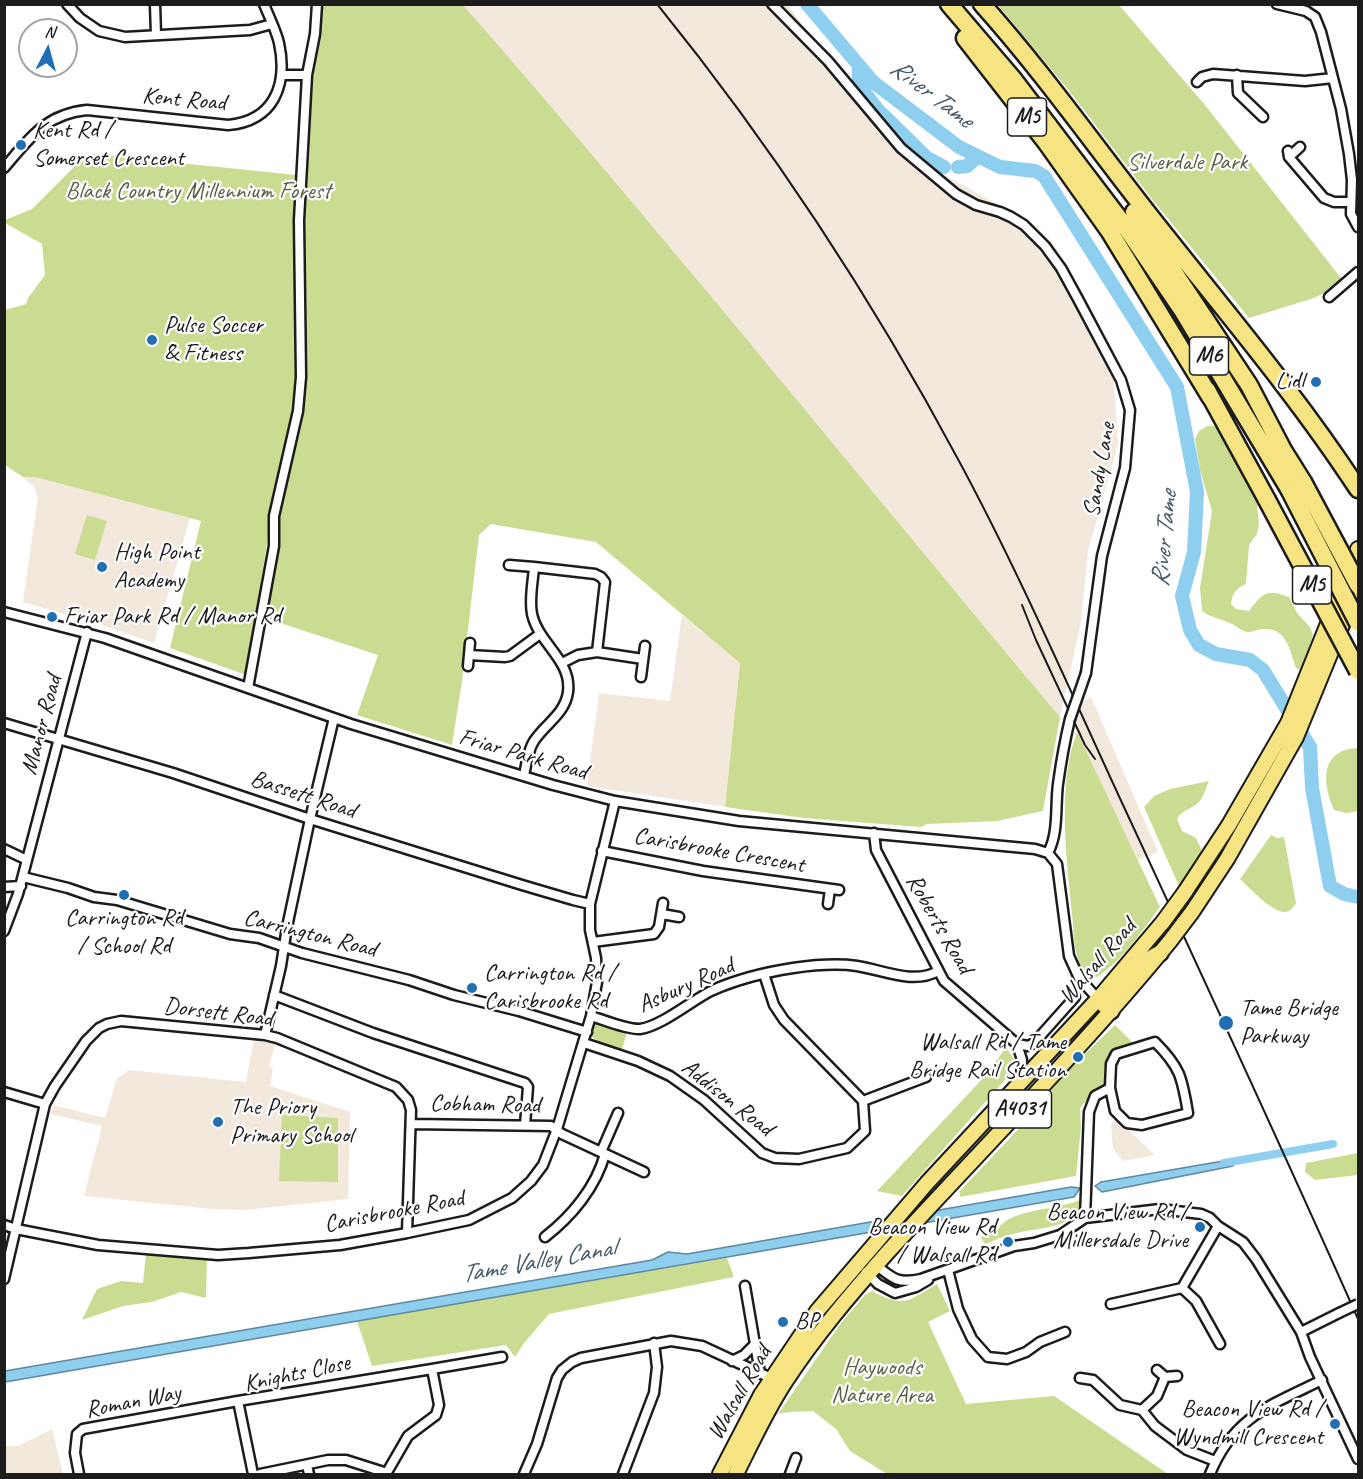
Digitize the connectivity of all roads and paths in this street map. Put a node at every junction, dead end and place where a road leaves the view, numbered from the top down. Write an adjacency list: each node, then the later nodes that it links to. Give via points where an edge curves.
1 (67, 4): 12 (street, via 99,31 125,37)
2 (154, 4): 12 (street)
3 (264, 4): 11 (street, Kent Road)
4 (317, 4): 15 (street)
5 (772, 4): 56 (street, Sandy Lane, bridge, via 828,61 901,148 956,194 1011,217 1045,246 1061,268 1120,378 1130,410 1128,445 1102,556 1086,673 1070,719 1058,786 1055,835)
6 (939, 4): 26 (highway, M5, via 1110,232)
7 (949, 4): 22 (highway, M6, via 1014,80)
8 (970, 4): 27 (highway, M6, via 1007,44 1135,213 1249,385 1288,459)
9 (982, 4): 28 (highway, M5, via 1210,290)
10 (1278, 4): 17 (street, via 1306,11 1316,18)
11 (272, 24): 12 (street, via 250,30); 14 (street, Kent Road, via 280,46)
12 (156, 35)
13 (1195, 71): 16 (street, via 1200,80 1213,74)
14 (281, 75): 15 (street); 20 (street, Kent Road, via 275,99 251,120 218,124 74,111 41,127)
15 (307, 75): 46 (street, via 299,220 298,411 274,516 274,546)
16 (1237, 75): 17 (street, via 1305,81); 18 (street, via 1238,93 1254,102)
17 (1333, 78): 21 (street, via 1349,154)
18 (1263, 117)
19 (1300, 147): 21 (street, via 1288,154 1324,198)
20 (6, 163)
21 (1350, 202): 23 (street, via 1351,214)
22 (1116, 213): 26 (highway, M5); 27 (highway, M6)
23 (1359, 226)
24 (1359, 272): 25 (street)
25 (1329, 297)
26 (1211, 398): 44 (highway, M5, bridge)
27 (1296, 485): 32 (highway, M6, bridge); 34 (highway, M6, bridge)
28 (1359, 489)
29 (1359, 549): 75 (main road, Walsall Road / A4031, bridge, via 1288,723 1185,892)
30 (509, 565): 31 (street)
31 (534, 567): 36 (street, via 532,614); 39 (street, via 595,574 605,582)
32 (1359, 585): 71 (main road, Walsall Road / A4031, bridge, via 1296,737 1227,859)
33 (4, 612): 35 (street, Friar Park Road)
34 (1359, 623)
35 (87, 632): 46 (street, Friar Park Road); 49 (street, Manor Road)
36 (540, 634): 40 (street, via 510,656); 42 (street)
37 (470, 642): 40 (street)
38 (645, 646): 41 (street)
39 (597, 652): 41 (street); 42 (street)
40 (469, 655): 43 (street)
41 (643, 658): 45 (street)
42 (562, 663): 50 (street, via 569,684 566,702 533,742)
43 (468, 666)
44 (1359, 670)
45 (641, 677)
46 (248, 688): 47 (street, Friar Park Road)
47 (334, 718): 50 (street, Friar Park Road); 52 (street)
48 (4, 723): 49 (street, Bassett Road)
49 (58, 739): 52 (street, Bassett Road); 57 (street, Manor Road)
50 (524, 776): 51 (street, Friar Park Road)
51 (615, 801): 53 (street, Friar Park Road, via 740,821); 55 (street, Carisbrooke Road)
52 (310, 819): 63 (street, Bassett Road); 70 (street)
53 (874, 833): 56 (street, Friar Park Road, via 1016,846); 72 (street, Roberts Road, via 876,850)
54 (4, 849): 57 (street)
55 (602, 851): 61 (street, Carisbrooke Crescent, via 703,871); 63 (street, Carisbrooke Road)
56 (1048, 853): 75 (street, via 1059,872 1069,956 1079,978)
57 (27, 860): 58 (street, Manor Road)
58 (23, 877): 59 (street, Manor Road); 70 (street, Carrington Road)
59 (21, 886): 60 (street); 68 (street, Manor Road)
60 (4, 887)
61 (830, 889): 62 (street, Carisbrooke Crescent); 65 (street, Carisbrooke Crescent)
62 (840, 890)
63 (590, 903): 69 (street, Carisbrooke Road)
64 (663, 903): 66 (street)
65 (828, 904)
66 (662, 914): 67 (street); 69 (street, via 654,934)
67 (679, 917)
68 (4, 931)
69 (593, 942): 78 (street, Carisbrooke Road, via 597,982)
70 (284, 947): 74 (street); 79 (street, Carrington Road)
71 (1160, 953): 75 (highway, via 1139,967 1117,993); 77 (main road, Walsall Road / A4031)
72 (938, 971): 73 (street, Asbury Road, via 923,978 836,964); 82 (street, Roberts Road, via 954,991)
73 (764, 974): 78 (street, Asbury Road, via 712,991 647,1027 638,1029); 87 (street, via 774,1005 784,1020)
74 (274, 995): 80 (street); 91 (street, via 373,1033 525,1083)
75 (1098, 999): 77 (highway); 84 (main road, Walsall Road / A4031)
76 (1073, 1003): 82 (street, via 1034,1043)
77 (1111, 1011): 101 (main road, Walsall Road / A4031, via 904,1234)
78 (591, 1016): 79 (street, Carisbrooke Road)
79 (587, 1032): 81 (street, Carisbrooke Road)
80 (265, 1035): 88 (street, Dorsett Road, via 121,1021 107,1024 86,1041); 90 (street, Dorsett Road, via 396,1087 410,1105)
81 (584, 1043): 87 (street, Addison Road, via 670,1076 704,1100 762,1153 775,1158 799,1159 847,1148 865,1131); 92 (street, Carisbrooke Road)
82 (1017, 1044): 84 (street, via 1022,1060)
83 (926, 1077): 87 (street)
84 (1020, 1082): 101 (main road, Walsall Road / A4031, via 882,1235)
85 (1110, 1088): 85 (street, via 1111,1064 1116,1054 1155,1042 1173,1061 1183,1084 1188,1113 1142,1125 1126,1123 1115,1111); 95 (street, via 1095,1096 1089,1112)
86 (4, 1092): 88 (street)
87 (863, 1101)
88 (45, 1104): 98 (street, Dorsett Road)
89 (618, 1113): 93 (street)
90 (411, 1124): 91 (street, Cobham Road); 99 (street, Dorsett Road)
91 (525, 1125): 92 (street, Cobham Road, via 551,1125)
92 (556, 1130): 93 (street, Cobham Road); 99 (street, Carisbrooke Road, via 543,1165 512,1198 469,1220)
93 (603, 1153): 94 (street, Cobham Road); 100 (street, via 600,1173 564,1222)
94 (644, 1172)
95 (1085, 1218): 97 (street, via 1160,1209 1201,1214); 102 (street, via 1060,1234)
96 (4, 1225): 98 (street, Carisbrooke Road)
97 (1218, 1226): 105 (street); 109 (street, via 1244,1242)
98 (16, 1229): 99 (street, Carisbrooke Road, via 98,1245 218,1255 340,1245); 103 (street, Dorsett Road)
99 (407, 1233)
100 (545, 1237)
101 (867, 1266): 102 (street, via 908,1282); 102 (street, via 878,1284 895,1293); 119 (main road, Walsall Road / A4031, via 816,1337); 119 (main road, Walsall Road / A4031, via 812,1318)
102 (948, 1270): 108 (street, via 962,1319 972,1339 988,1357 1007,1359)
103 (4, 1279)
104 (745, 1286): 111 (street)
105 (1182, 1288): 106 (street); 112 (street, via 1196,1301)
106 (1111, 1304)
107 (1359, 1304): 109 (street, bridge)
108 (1065, 1332)
109 (1301, 1332): 121 (street)
110 (654, 1343): 114 (street, via 690,1343); 133 (street, via 581,1358 562,1370); 134 (street, via 654,1393)
111 (755, 1344): 114 (street); 119 (street)
112 (1220, 1344)
113 (502, 1357): 115 (street, Knights Close)
114 (732, 1361): 119 (street)
115 (432, 1369): 122 (street, Knights Close); 132 (street, via 439,1405 436,1415 408,1436)
116 (1157, 1370): 118 (street)
117 (1177, 1376): 118 (street)
118 (1165, 1377): 123 (street, via 1157,1396)
119 (772, 1378): 135 (main road, Walsall Road / A4031); 136 (main road, Walsall Road / A4031)
120 (1080, 1378): 123 (street, via 1093,1380 1120,1406)
121 (1322, 1380): 125 (street); 126 (street, via 1256,1414 1234,1433)
122 (238, 1401): 128 (street, Roman Way, via 83,1429 75,1443); 129 (street, Knights Close)
123 (1142, 1410): 126 (street, via 1155,1426 1187,1450)
124 (796, 1458): 137 (street)
125 (1359, 1459)
126 (1215, 1461): 138 (street)
127 (307, 1465): 130 (street); 131 (street); 132 (street, via 346,1460)
128 (80, 1474)
129 (253, 1474)
130 (260, 1474)
131 (309, 1474)
132 (387, 1474)
133 (524, 1474)
134 (623, 1474)
135 (720, 1474)
136 (736, 1474)
137 (792, 1474)
138 (1210, 1474)

